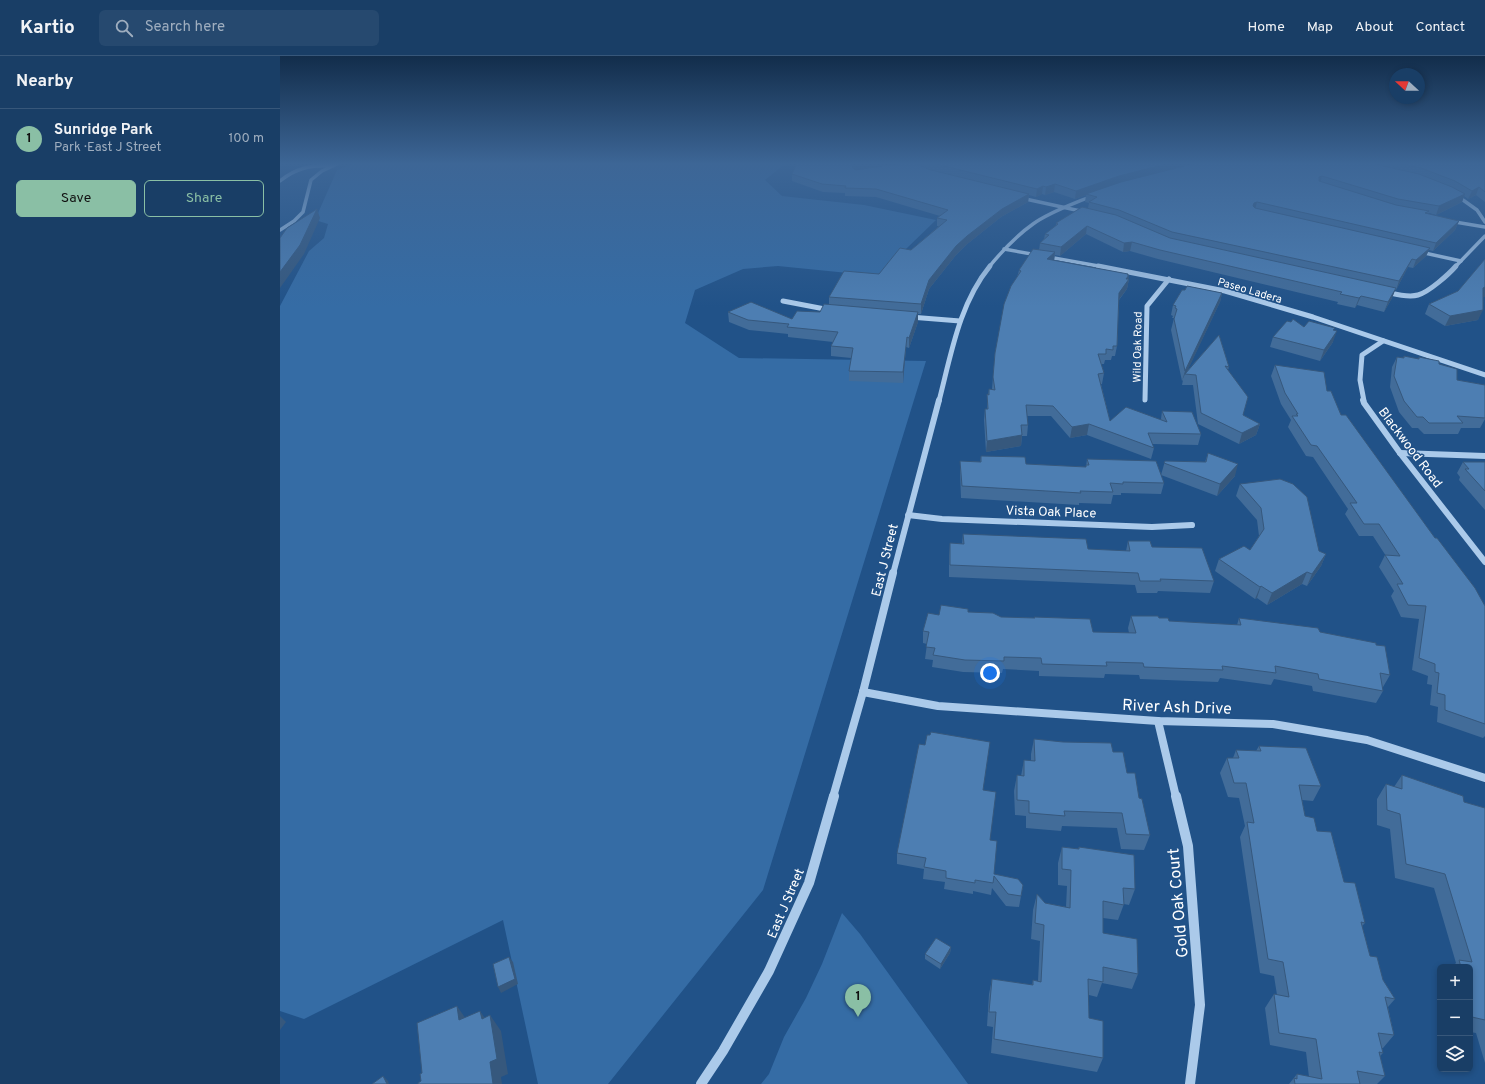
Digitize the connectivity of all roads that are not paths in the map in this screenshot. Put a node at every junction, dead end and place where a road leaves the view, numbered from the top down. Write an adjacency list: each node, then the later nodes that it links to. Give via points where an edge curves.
1 (303, 211): 9 (street)
2 (1057, 211): 11 (street, East J Street, via 1033,224)
3 (1076, 211): 5 (street)
4 (1478, 211): 7 (street)
5 (1090, 214)
6 (1447, 220): 8 (street)
7 (1485, 222)
8 (1485, 226)
9 (280, 230)
10 (1485, 236): 13 (street)
11 (1004, 249): 14 (street, Paseo Ladera); 19 (street, East J Street, via 980,277)
12 (1417, 251): 13 (street)
13 (1461, 261): 15 (street, via 1446,277 1418,294 1398,295)
14 (1169, 279): 20 (street, Paseo Ladera, via 1225,291); 22 (street, Wild Oak Road, via 1148,306)
15 (1384, 292)
16 (783, 301): 17 (street)
17 (835, 311)
18 (904, 316): 19 (street)
19 (960, 321): 25 (street, East J Street)
20 (1383, 341): 21 (street, Paseo Ladera); 23 (street, Blackwood Road, via 1362,355 1360,380 1364,403)
21 (1485, 375)
22 (1146, 400)
23 (1400, 453): 24 (street); 27 (street, Blackwood Road)
24 (1485, 456)
25 (908, 515): 26 (street, Vista Oak Place, via 1152,527); 28 (street, East J Street)
26 (1192, 525)
27 (1485, 562)
28 (863, 692): 29 (street, River Ash Drive, via 938,706); 31 (street, East J Street, via 809,883 765,978)
29 (1158, 721): 30 (street, River Ash Drive, via 1273,724 1354,737); 32 (street, Gold Oak Court, via 1188,846 1200,1006)
30 (1485, 778)
31 (701, 1084)
32 (1190, 1084)

